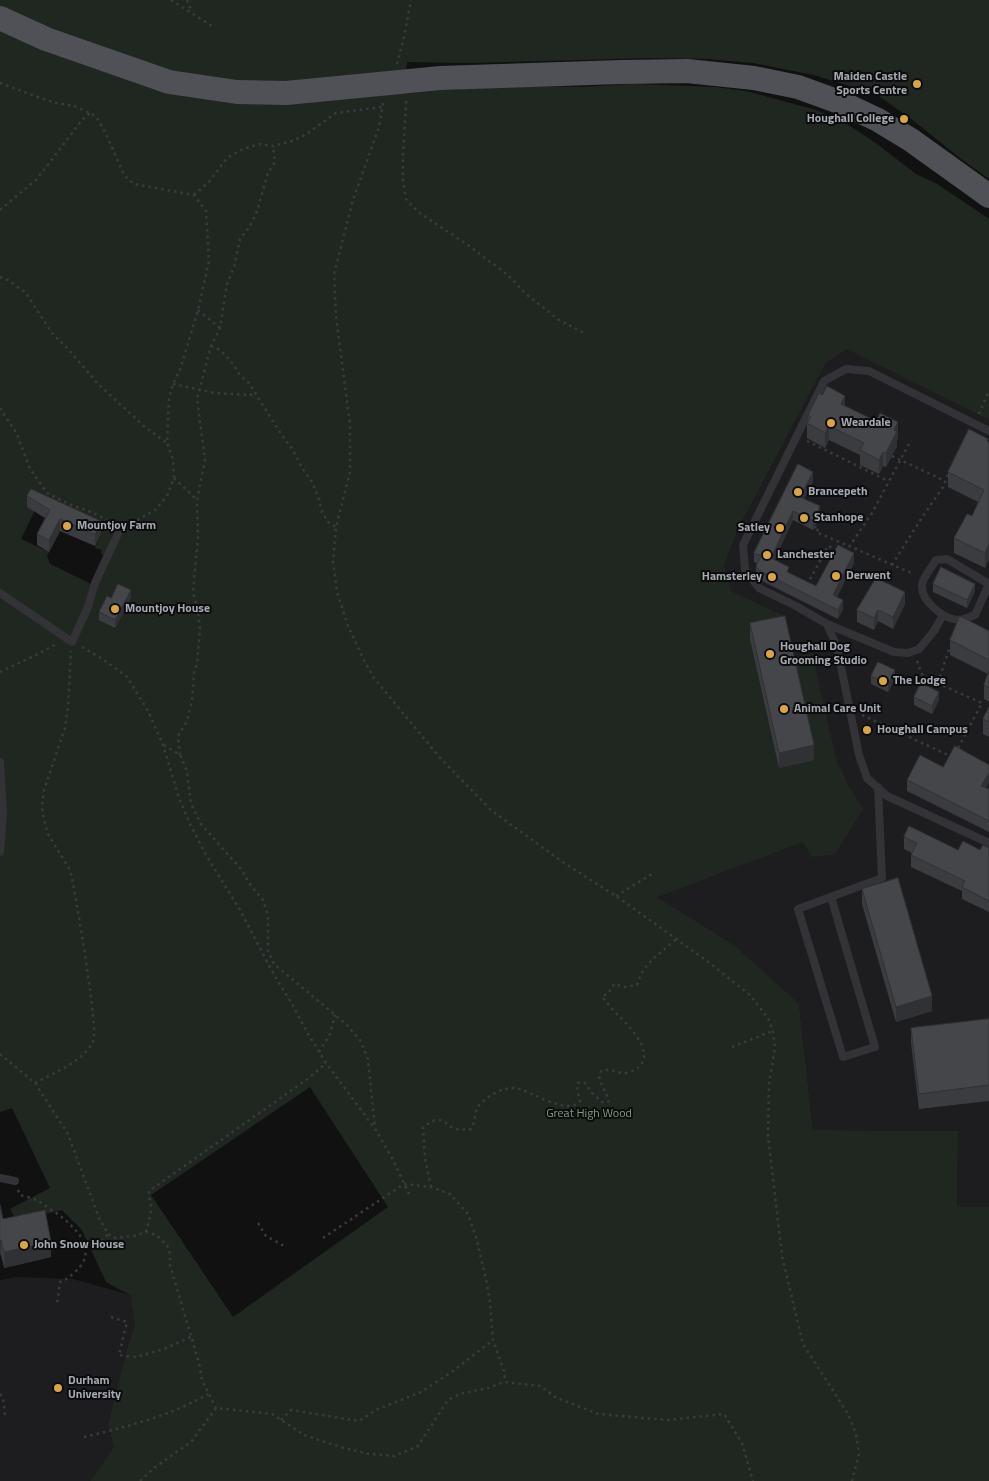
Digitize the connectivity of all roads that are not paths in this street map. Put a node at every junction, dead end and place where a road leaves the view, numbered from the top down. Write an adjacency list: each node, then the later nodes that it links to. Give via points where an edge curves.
1 (0, 18): 2 (main road, via 46,39 169,82 237,92 286,93 441,78 622,72 687,72 754,78 798,87 878,120)
2 (989, 196)
3 (989, 431): 8 (lane, via 868,371 846,369 824,381 743,544 745,570 759,588)
4 (121, 527): 6 (lane, via 95,583 88,607 69,640)
5 (989, 584): 7 (lane, via 975,615 960,620); 7 (lane, via 947,559 936,560 922,585 934,609)
6 (0, 593)
7 (943, 616): 8 (lane, via 919,649 908,653 894,652)
8 (827, 624): 10 (lane, via 837,647 862,762 868,778)
9 (0, 762): 12 (lane, via 3,813)
10 (878, 787): 11 (lane, via 887,796); 13 (lane, via 882,878)
11 (989, 843)
12 (0, 852)
13 (831, 897): 13 (lane, via 798,909 843,1057 875,1047)
14 (0, 1178): 15 (lane)
15 (15, 1181)

